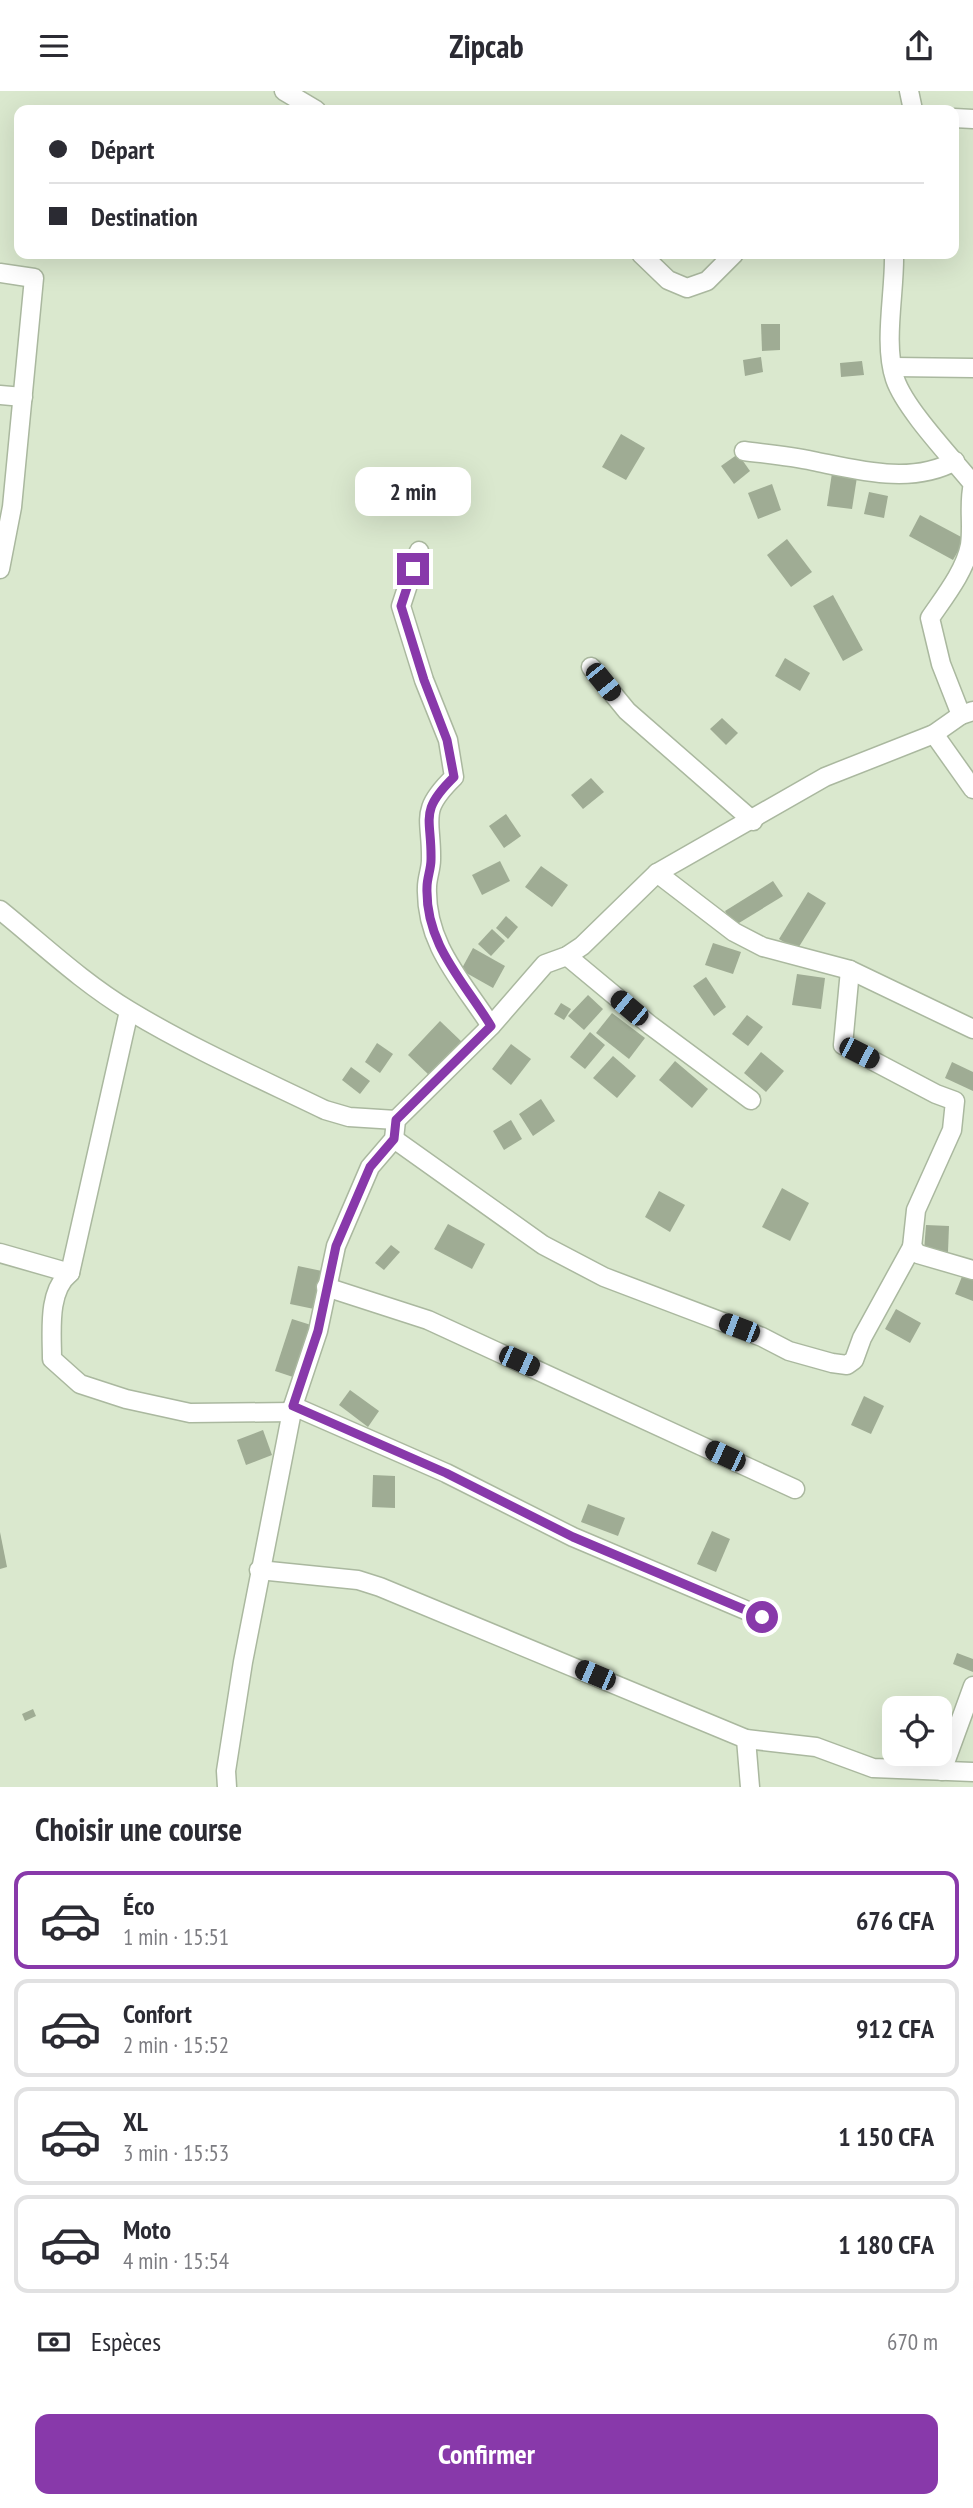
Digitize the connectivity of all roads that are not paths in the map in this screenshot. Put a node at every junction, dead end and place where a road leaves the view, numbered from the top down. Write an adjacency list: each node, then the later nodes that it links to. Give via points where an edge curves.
1 (284, 91): 2 (street)
2 (308, 105)
3 (646, 259): 4 (street, via 668,281 687,288 707,281)
4 (729, 259)
5 (894, 259): 7 (street, via 889,327)
6 (0, 273): 10 (street, via 34,278)
7 (894, 367): 8 (street); 12 (street, via 895,378 913,408)
8 (973, 368)
9 (0, 395): 10 (street)
10 (23, 397): 14 (street, via 12,507)
11 (744, 451): 12 (street, via 899,473 926,473)
12 (955, 461): 16 (street, via 973,484 970,546 930,618 941,664)
13 (419, 551): 25 (street, via 401,606 447,740 454,777 439,792 427,821 430,923 446,963)
14 (0, 569)
15 (590, 667): 19 (street, via 627,711)
16 (967, 713): 17 (street)
17 (934, 734): 18 (street); 19 (street, via 825,777)
18 (973, 789)
19 (753, 821): 20 (street)
20 (657, 873): 22 (street); 23 (street, via 734,932 763,947)
21 (0, 910): 24 (street)
22 (567, 956): 25 (street, via 545,964); 27 (street)
23 (850, 970): 26 (street); 30 (street, via 843,1045 955,1101 952,1130 916,1210)
24 (129, 1011): 28 (street, via 325,1110 349,1117); 33 (street)
25 (491, 1026): 28 (street)
26 (973, 1029)
27 (751, 1100)
28 (396, 1120): 29 (street)
29 (394, 1139): 30 (street, via 543,1245 604,1277 762,1337 789,1352 832,1363 854,1360); 34 (street, via 370,1167 336,1246)
30 (912, 1247): 32 (street, via 918,1255)
31 (0, 1253): 33 (street)
32 (973, 1270)
33 (70, 1273): 35 (street, via 61,1280 52,1310 52,1359 80,1384 190,1413)
34 (326, 1287): 35 (street, via 318,1331); 36 (street, via 428,1319)
35 (293, 1409): 37 (street); 38 (street, via 446,1473 573,1537)
36 (794, 1489)
37 (259, 1570): 40 (street, via 358,1580 380,1587); 43 (street)
38 (762, 1617)
39 (973, 1686): 41 (street)
40 (746, 1739): 41 (street, via 816,1747 873,1768); 44 (street)
41 (942, 1771): 42 (street)
42 (973, 1772)
43 (227, 1787)
44 (750, 1787)

